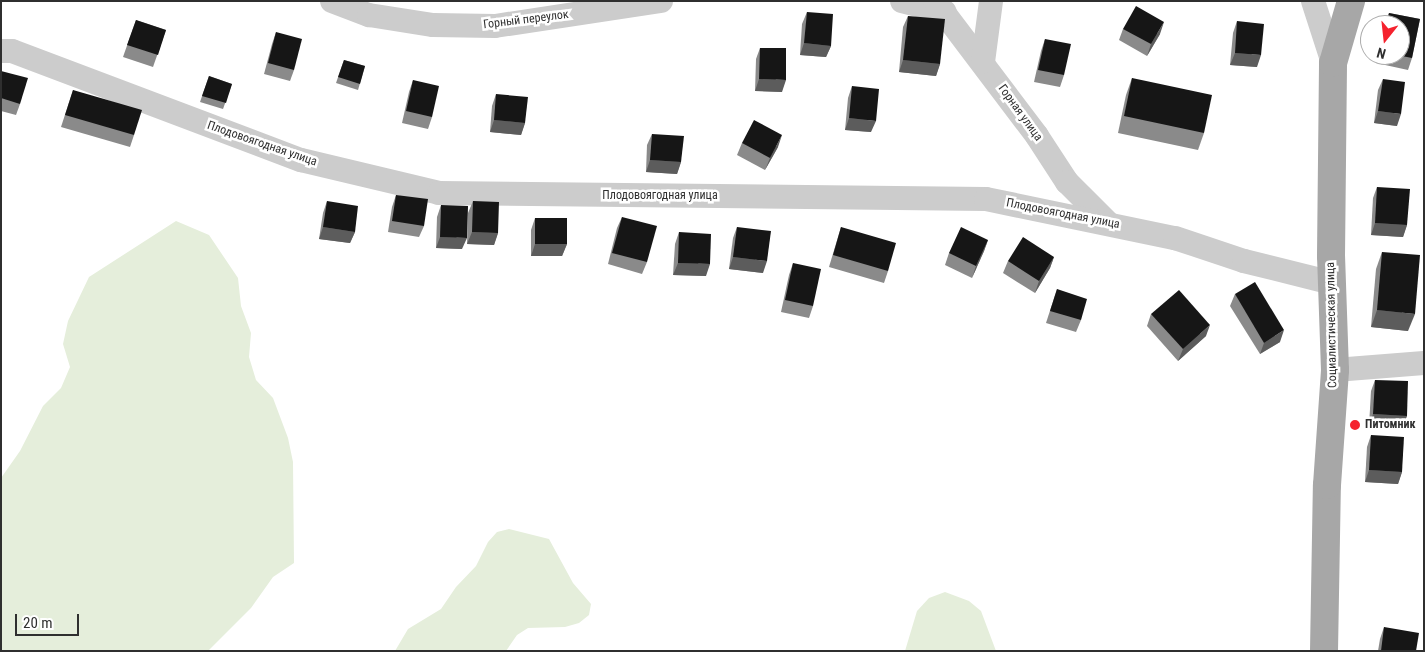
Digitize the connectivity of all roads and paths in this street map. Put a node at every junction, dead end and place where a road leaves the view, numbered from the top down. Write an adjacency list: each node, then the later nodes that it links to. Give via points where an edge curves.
1 (332, 1): 2 (street, Горный переулок, via 369,15 414,22 495,26)
2 (661, 1)
3 (902, 1): 7 (street)
4 (991, 1): 9 (street)
5 (1313, 1): 10 (street)
6 (1351, 1): 10 (main road, Социалистическая улица)
7 (940, 6): 9 (street, Горная улица)
8 (1, 51): 11 (street, Плодовоягодная улица, via 12,51 300,160 440,193 986,199)
9 (983, 62): 11 (street, Горная улица, via 1067,182)
10 (1333, 63): 12 (main road, Социалистическая улица)
11 (1107, 222): 12 (street, Плодовоягодная улица)
12 (1332, 284): 14 (main road, Социалистическая улица)
13 (1424, 363): 14 (street)
14 (1335, 370): 15 (main road, Социалистическая улица, via 1327,485)
15 (1324, 651)

